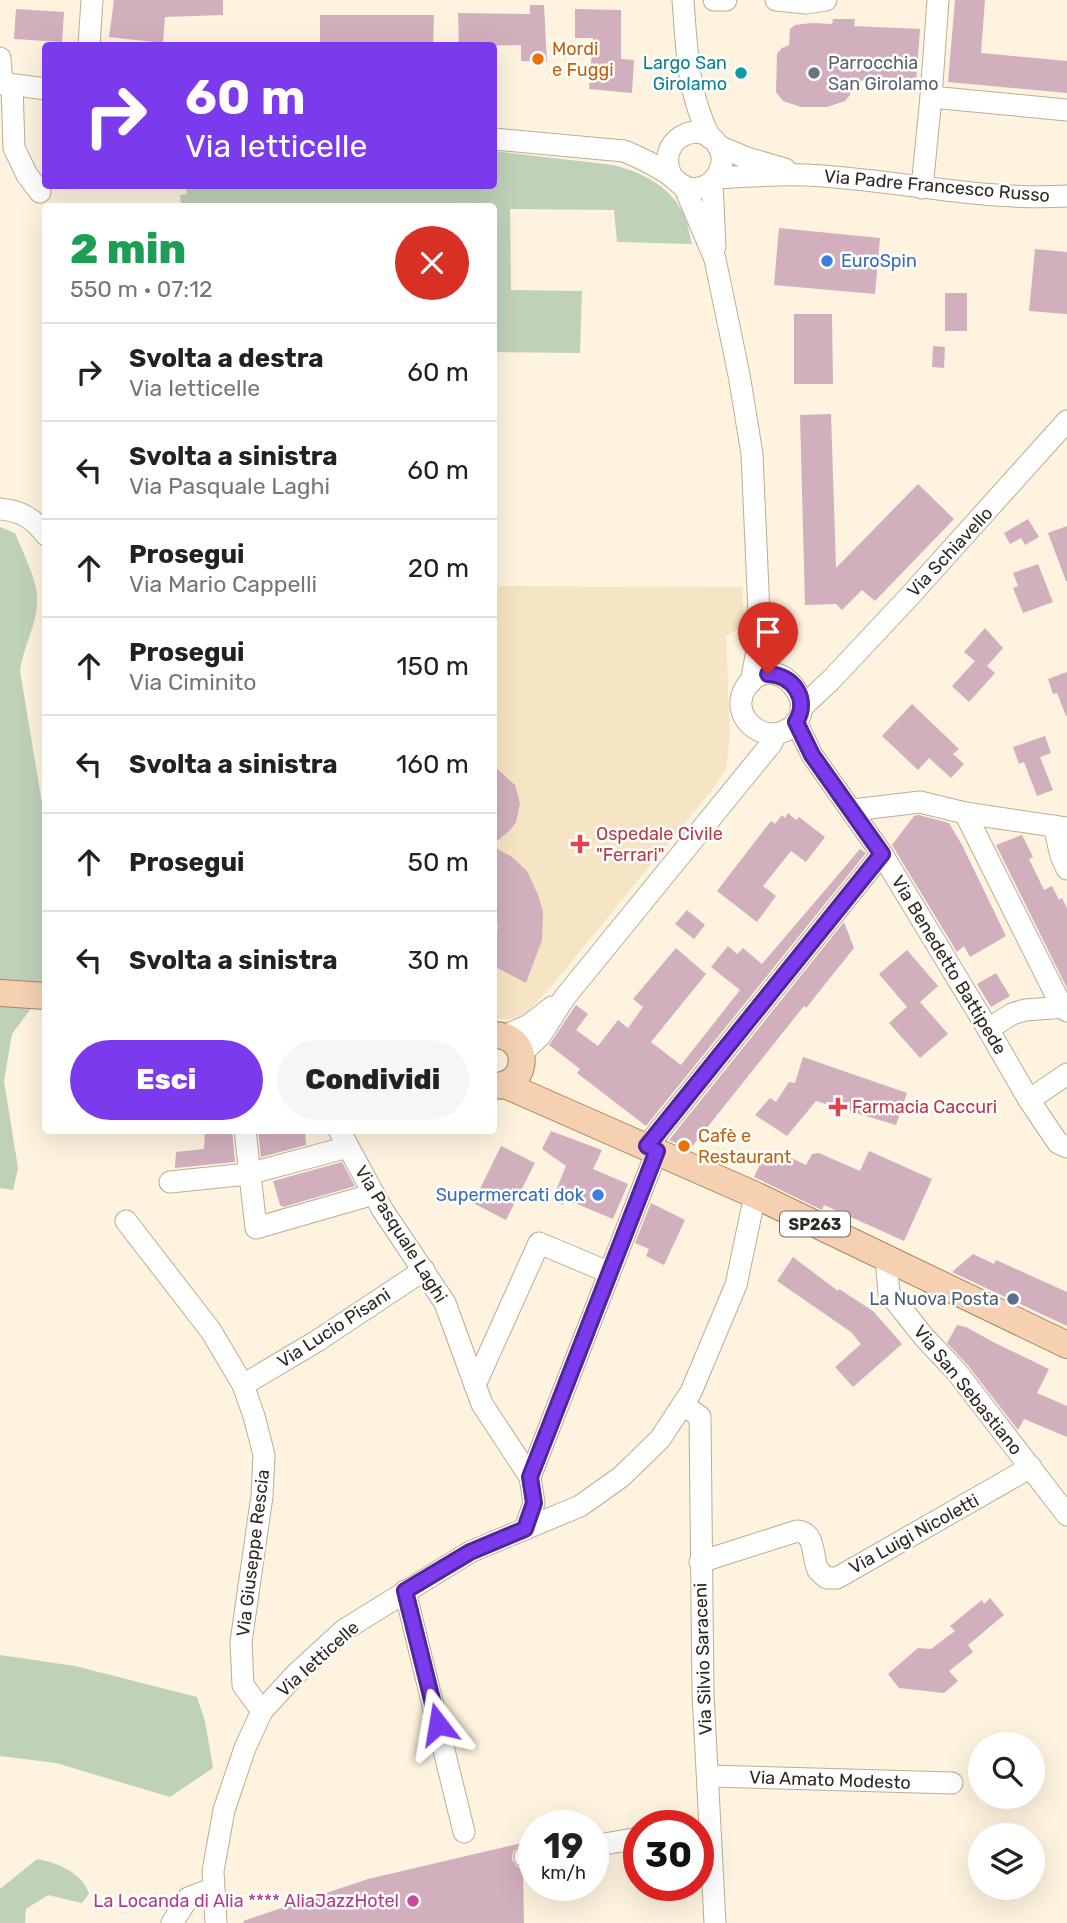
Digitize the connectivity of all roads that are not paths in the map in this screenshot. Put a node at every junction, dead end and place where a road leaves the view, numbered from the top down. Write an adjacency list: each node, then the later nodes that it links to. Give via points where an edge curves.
1 (92, 0): 8 (street)
2 (683, 0): 11 (street)
3 (714, 0): 4 (street)
4 (726, 0)
5 (783, 0): 6 (street)
6 (826, 0)
7 (938, 0): 13 (street)
8 (89, 42)
9 (0, 58): 10 (street)
10 (5, 84): 12 (street); 23 (street, via 14,148)
11 (690, 86): 16 (street, via 686,116); 17 (street)
12 (42, 89)
13 (931, 97): 14 (street); 22 (street)
14 (1067, 110)
15 (497, 139): 18 (street)
16 (675, 141): 17 (street, via 693,133); 18 (street); 21 (street, via 667,159)
17 (714, 142): 19 (street, Via Padre Francesco Russo, via 747,158); 20 (street, via 722,162)
18 (624, 151): 21 (street)
19 (807, 175): 20 (street, Via Padre Francesco Russo); 22 (street, Via Padre Francesco Russo)
20 (714, 180): 21 (street, via 695,188); 25 (street)
21 (678, 181): 25 (street)
22 (922, 188): 24 (street, Via Padre Francesco Russo)
23 (40, 192)
24 (1067, 196)
25 (715, 259): 29 (street, via 752,454)
26 (1067, 421): 31 (street, Via Schiavello)
27 (0, 509): 28 (street, via 28,516)
28 (42, 532)
29 (760, 636): 30 (street); 32 (street)
30 (785, 679): 31 (street); 32 (street, via 768,674); 33 (street, via 798,691)
31 (831, 680): 33 (street, Via Schiavello)
32 (751, 682): 34 (street, via 741,698)
33 (789, 724): 34 (street, via 761,733); 35 (street, Via Schiavello); 36 (street, Via Benedetto Battipede)
34 (749, 725): 35 (street)
35 (747, 771): 45 (street, Via Schiavello, via 565,997 540,1037)
36 (853, 810): 37 (street, via 920,802); 39 (street, Via Benedetto Battipede)
37 (965, 813): 38 (street); 43 (street)
38 (1060, 827): 40 (street, via 1061,856)
39 (882, 854): 44 (street, Via Benedetto Battipede); 51 (street)
40 (1067, 869)
41 (0, 993): 42 (main road)
42 (42, 996)
43 (1066, 1009): 44 (street, via 1025,1010)
44 (988, 1029): 47 (street, Via Benedetto Battipede)
45 (506, 1060): 51 (main road, SP263, via 560,1110)
46 (1067, 1074): 47 (street)
47 (1029, 1100): 50 (street, Via Benedetto Battipede)
48 (245, 1134): 52 (street)
49 (344, 1139): 52 (street); 54 (street, Via Pasquale Laghi)
50 (1062, 1145)
51 (652, 1148): 55 (main road, SP263); 59 (street)
52 (248, 1174): 53 (street); 54 (street, via 256,1228)
53 (170, 1182)
54 (374, 1194): 58 (street, Via Pasquale Laghi)
55 (755, 1195): 57 (main road, SP263); 63 (street, Via Ietticelle, via 737,1285)
56 (126, 1221): 61 (street, Via Giuseppe Rescia, via 211,1331)
57 (886, 1258): 60 (main road, SP263); 64 (street, Via San Sebastiano, via 889,1293)
58 (424, 1270): 61 (street, Via Lucio Pisani); 62 (street, Via Pasquale Laghi, via 445,1303)
59 (608, 1272): 62 (street, via 539,1243); 65 (street)
60 (1067, 1345)
61 (243, 1385): 70 (street, Via Giuseppe Rescia, via 264,1455 241,1642 243,1685)
62 (475, 1385): 65 (street, Via Pasquale Laghi, via 482,1404)
63 (683, 1404): 67 (street, Via Ietticelle, via 660,1439 621,1477 580,1506); 68 (street, Via Silvio Saraceni, via 700,1417)
64 (1031, 1467): 66 (street, Via San Sebastiano); 68 (street, Via Luigi Nicoletti, via 837,1578 827,1578 819,1570 810,1538 797,1531)
65 (530, 1477): 67 (street, via 534,1503)
66 (1067, 1515)
67 (525, 1529): 69 (street, Via Ietticelle, via 470,1552)
68 (701, 1562): 71 (street, Via Silvio Saraceni)
69 (405, 1591): 70 (street, Via Ietticelle, via 344,1630); 74 (street)
70 (262, 1711): 75 (street, Via Ietticelle, via 224,1810)
71 (708, 1776): 72 (street, Via Amato Modesto); 73 (street, Via Silvio Saraceni)
72 (952, 1783)
73 (705, 1810)
74 (464, 1832)
75 (212, 1889): 77 (street, via 188,1898); 78 (street, Via Ietticelle)
76 (712, 1901): 79 (street, Via Silvio Saraceni)
77 (172, 1923)
78 (216, 1923)
79 (715, 1923)

